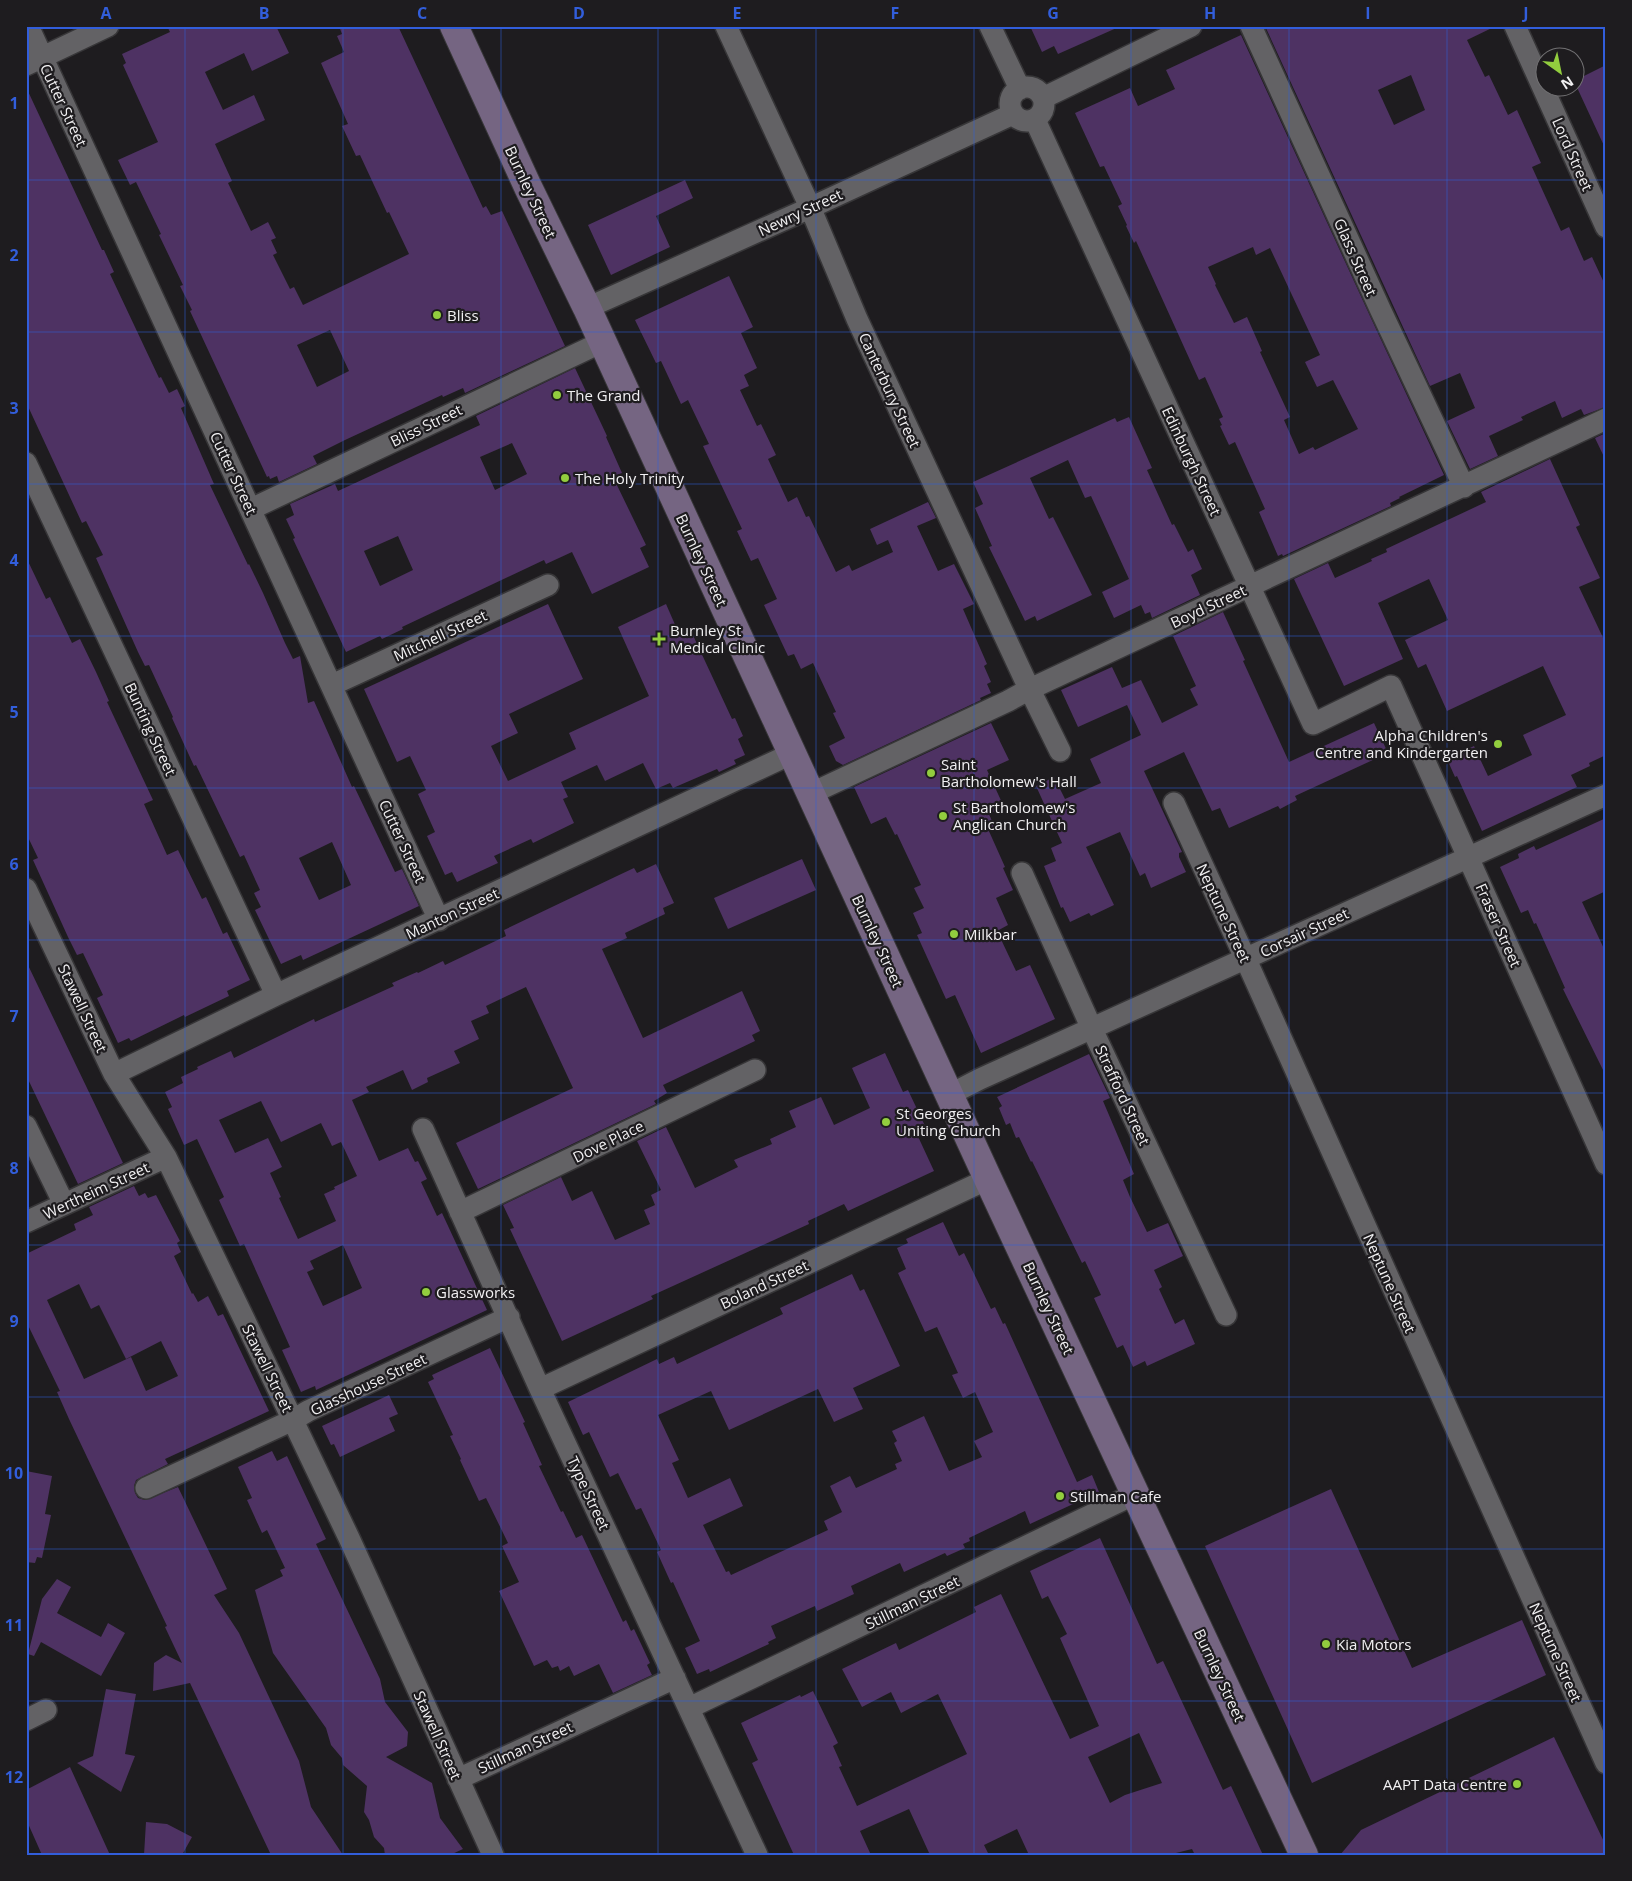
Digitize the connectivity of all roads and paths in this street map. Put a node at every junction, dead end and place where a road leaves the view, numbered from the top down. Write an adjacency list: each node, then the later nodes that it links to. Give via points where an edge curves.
1 (28, 26): 9 (street, Cutter Street)
2 (108, 26): 9 (street)
3 (454, 26): 16 (main road, Burnley Street)
4 (726, 26): 14 (street, Canterbury Street)
5 (990, 26): 10 (street)
6 (1191, 26): 11 (street)
7 (1251, 26): 20 (street, Glass Street)
8 (1515, 26): 15 (street, Lord Street)
9 (34, 61): 21 (street, Cutter Street)
10 (1020, 89): 11 (street, via 1037,90); 12 (street, via 1010,103)
11 (1043, 98): 13 (street, via 1041,115)
12 (1013, 114): 13 (street, via 1023,121); 14 (street, Newry Street)
13 (1034, 120): 23 (street, Edinburgh Street)
14 (810, 207): 16 (street, Newry Street); 26 (street, Canterbury Street, via 857,319)
15 (1606, 227)
16 (587, 308): 17 (main road, Burnley Street)
17 (602, 342): 21 (street, Bliss Street); 28 (main road, Burnley Street)
18 (1606, 419): 20 (street, Boyd Street)
19 (26, 463): 37 (street, Bunting Street)
20 (1464, 487): 23 (street, Boyd Street)
21 (251, 509): 24 (street, Cutter Street)
22 (548, 585): 24 (street, Mitchell Street)
23 (1249, 586): 25 (street, Edinburgh Street, via 1313,724); 26 (street, Boyd Street)
24 (332, 685): 35 (street, Cutter Street)
25 (1391, 686): 32 (street, Fraser Street)
26 (1030, 689): 27 (street, Canterbury Street); 29 (street, Boyd Street)
27 (1060, 751)
28 (791, 754): 29 (main road, Burnley Street); 35 (street, Manton Street)
29 (810, 794): 41 (main road, Burnley Street)
30 (1606, 795): 32 (street, Corsair Street)
31 (1174, 803): 36 (street, Neptune Street)
32 (1468, 857): 36 (street, Corsair Street); 45 (street, Fraser Street)
33 (1022, 873): 38 (street, Strafford Street)
34 (26, 889): 40 (street, Stawell Street)
35 (439, 920): 37 (street, Manton Street)
36 (1245, 959): 38 (street, Corsair Street); 60 (street, Neptune Street)
37 (276, 995): 40 (street, Manton Street)
38 (1092, 1029): 41 (street, Corsair Street); 50 (street, Strafford Street)
39 (756, 1070): 48 (street, Dove Place)
40 (114, 1074): 44 (street, Stawell Street)
41 (950, 1095): 46 (main road, Burnley Street)
42 (423, 1129): 48 (street, Type Street)
43 (28, 1135): 47 (street)
44 (166, 1157): 47 (street, Wertheim Street); 53 (street, Stawell Street)
45 (1606, 1164)
46 (988, 1178): 52 (street, Boland Street); 55 (main road, Burnley Street)
47 (64, 1204): 49 (street, Wertheim Street)
48 (460, 1212): 51 (street, Type Street)
49 (26, 1222)
50 (1226, 1315)
51 (509, 1317): 52 (street, Type Street); 53 (street, Glasshouse Street)
52 (540, 1389): 56 (street, Type Street)
53 (293, 1420): 54 (street, Glasshouse Street); 61 (street, Stawell Street)
54 (146, 1488)
55 (1135, 1494): 57 (street, Stillman Street); 64 (main road, Burnley Street)
56 (674, 1678): 57 (street, Type Street); 61 (street, Stillman Street)
57 (689, 1708): 63 (street, Type Street)
58 (46, 1710): 59 (street)
59 (26, 1720)
60 (1606, 1763)
61 (458, 1778): 62 (street, Stawell Street)
62 (494, 1855)
63 (757, 1855)
64 (1304, 1855)

